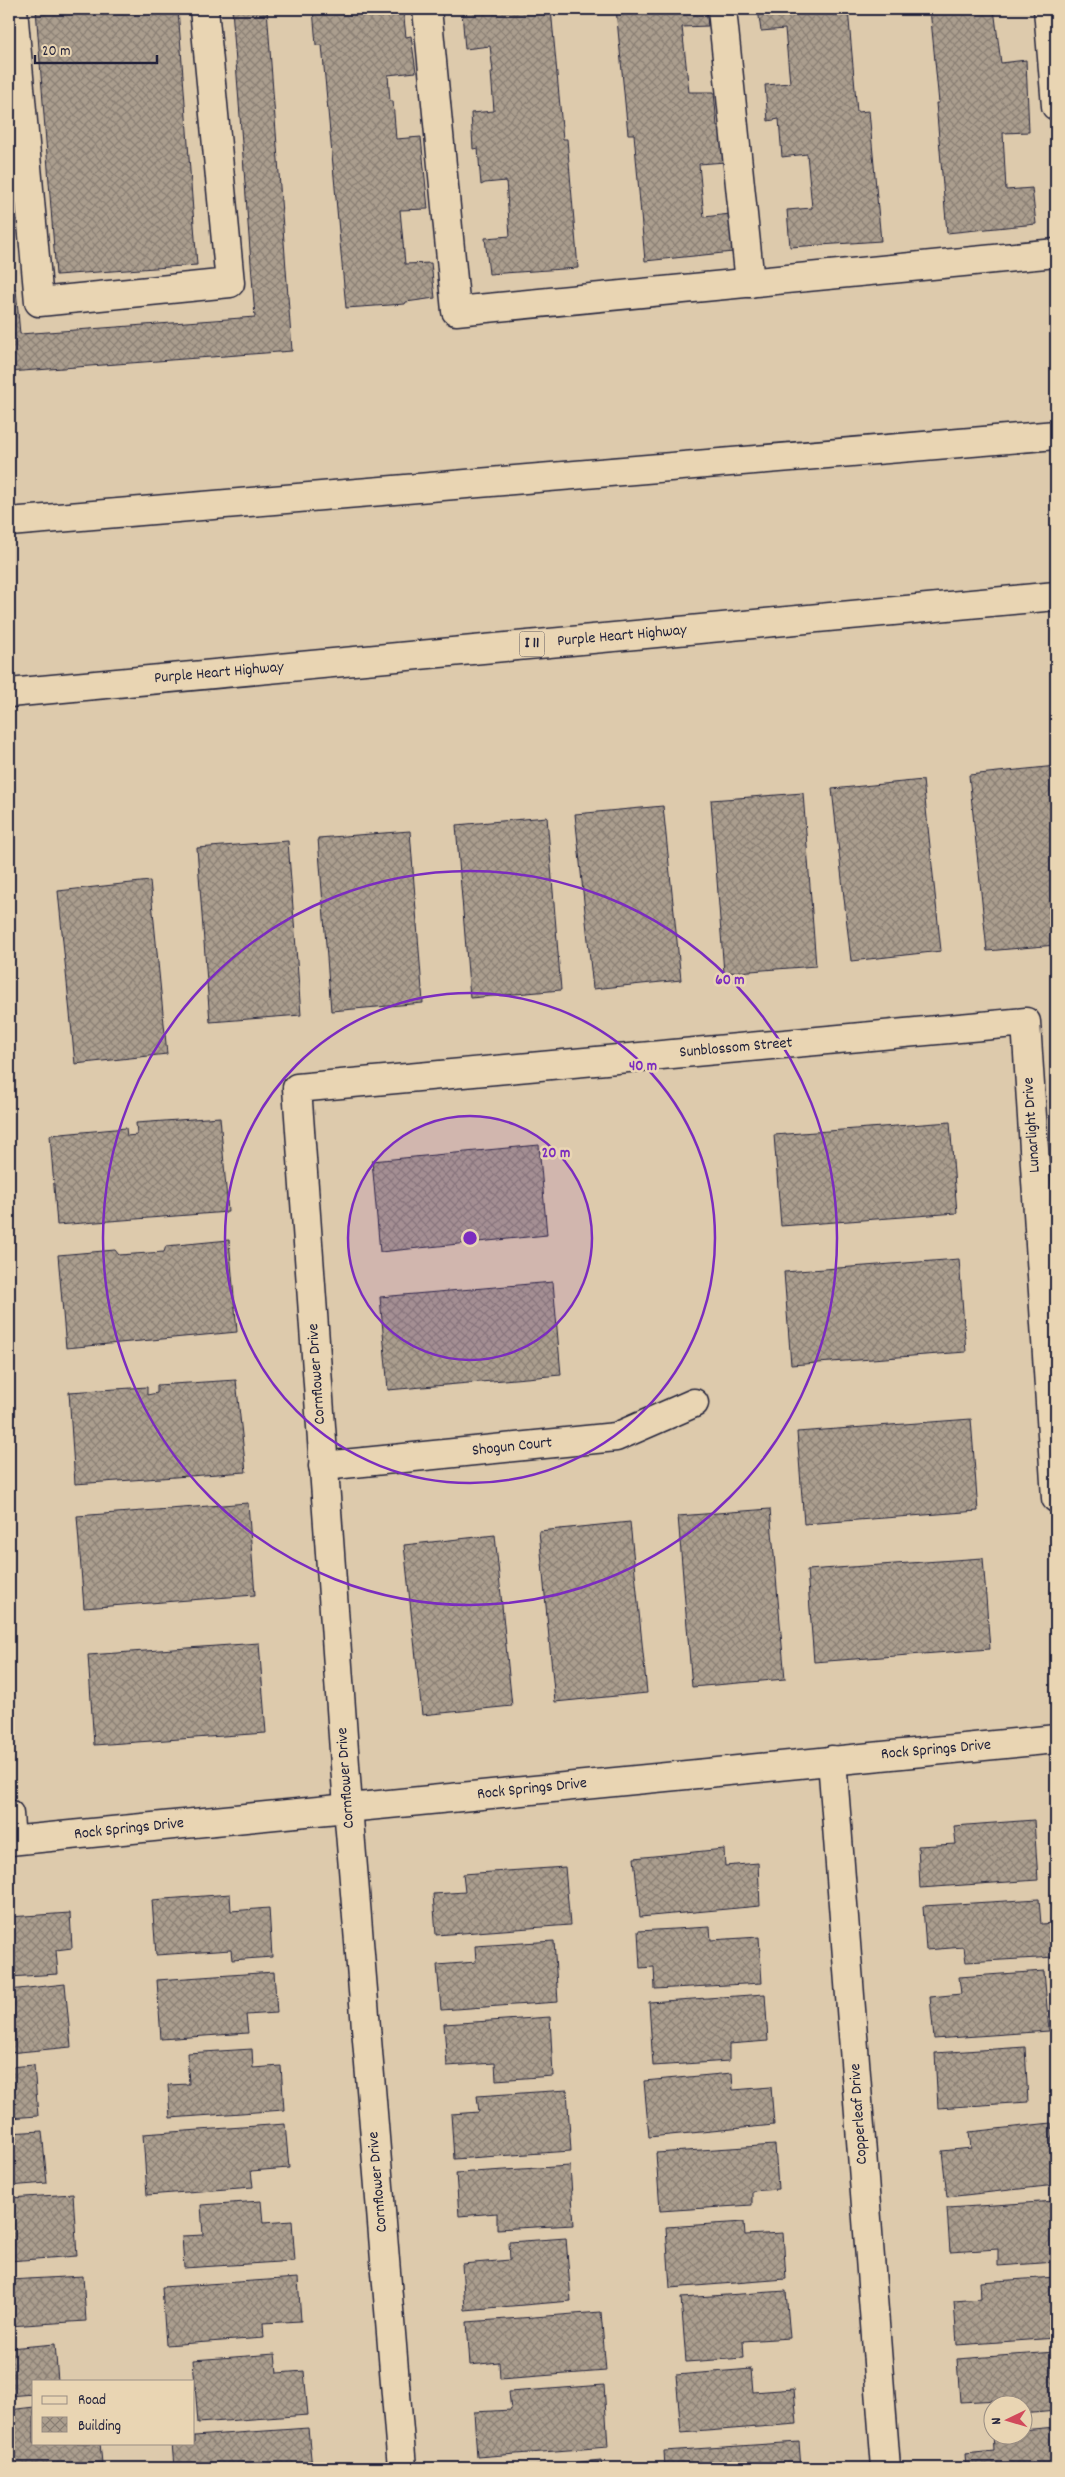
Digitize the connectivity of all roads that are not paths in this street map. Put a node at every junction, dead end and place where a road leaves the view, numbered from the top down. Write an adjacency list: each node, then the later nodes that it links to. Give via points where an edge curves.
1 (14, 9): 2 (main road, via 39,302 230,283)
2 (204, 9)
3 (427, 9): 8 (main road, via 456,311)
4 (722, 9): 8 (main road)
5 (1048, 9): 6 (main road)
6 (1056, 106)
7 (1056, 253): 8 (main road)
8 (750, 283)
9 (1056, 435): 10 (main road)
10 (9, 522)
11 (1056, 596): 12 (main road, Purple Heart Highway / I 11)
12 (9, 693)
13 (1026, 1022): 14 (main road, Sunblossom Street); 17 (main road, Lunarlight Drive)
14 (297, 1088): 16 (main road, Cornflower Drive)
15 (694, 1403): 16 (main road, Shogun Court, via 616,1437)
16 (324, 1466): 20 (main road, Cornflower Drive)
17 (1056, 1498)
18 (1056, 1739): 19 (main road, Rock Springs Drive)
19 (832, 1760): 20 (main road, Rock Springs Drive); 24 (main road, Copperleaf Drive)
20 (348, 1807): 22 (main road, Rock Springs Drive); 23 (main road, Cornflower Drive)
21 (9, 1814): 22 (main road)
22 (10, 1841)
23 (402, 2468)
24 (886, 2468)

